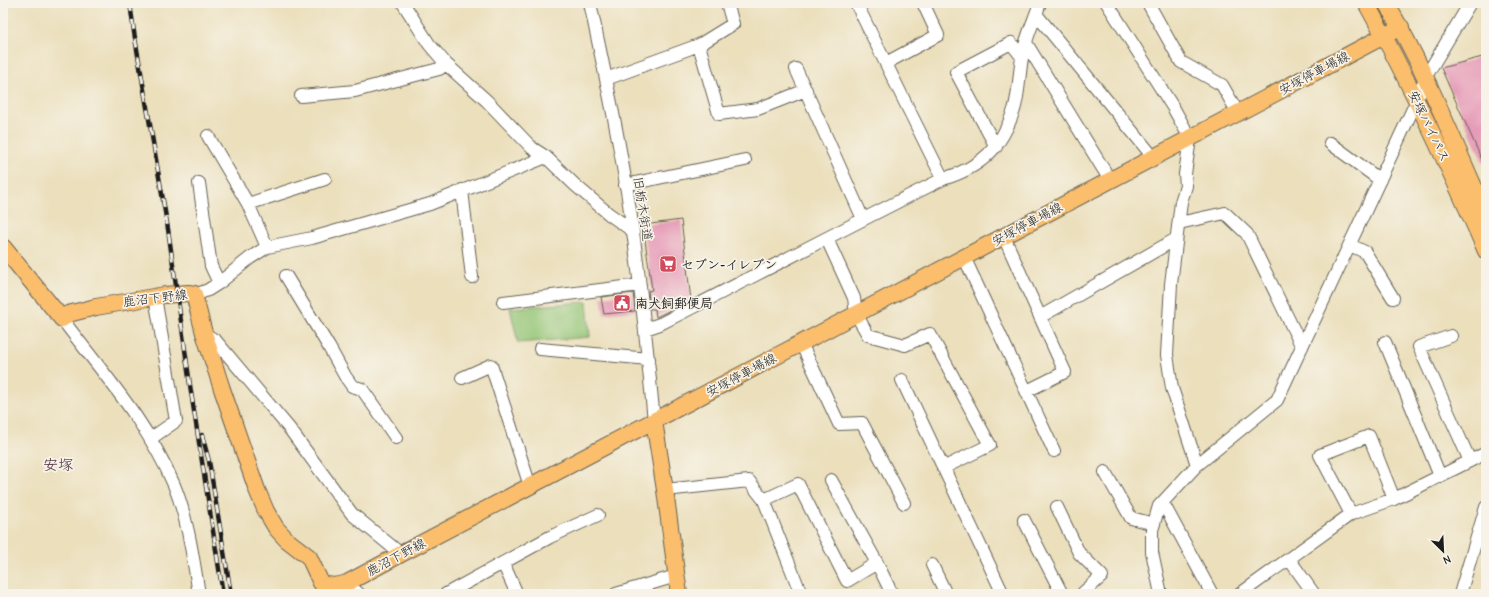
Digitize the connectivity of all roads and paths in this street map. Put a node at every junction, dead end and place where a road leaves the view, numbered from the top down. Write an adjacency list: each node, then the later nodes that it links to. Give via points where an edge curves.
1 (403, 3): 18 (street, via 429,44)
2 (590, 3): 21 (street, 旧栃木街道)
3 (727, 3): 15 (street, via 733,24)
4 (856, 3): 17 (street)
5 (923, 3): 17 (street, via 938,35)
6 (1107, 3): 27 (street)
7 (1148, 3): 25 (street, via 1181,62 1222,85)
8 (1366, 3): 13 (main road, 安塚バイパス)
9 (1386, 3): 12 (main road, 安塚バイパス)
10 (1470, 3): 20 (street)
11 (1038, 9): 14 (street); 31 (street)
12 (1401, 27): 13 (main road, 安塚停車場線); 20 (main road, 安塚バイパス)
13 (1385, 36): 24 (main road, 安塚バイパス); 25 (main road, 安塚停車場線)
14 (1026, 43): 16 (street); 35 (street)
15 (700, 46): 21 (street); 22 (street, via 719,114 758,109)
16 (1022, 57): 29 (street, via 1014,109); 29 (street, via 1010,43 956,72)
17 (886, 63): 34 (street)
18 (446, 64): 23 (street, via 439,69 355,91); 30 (street, via 487,101 532,148)
19 (796, 69): 22 (street)
20 (1425, 78): 24 (street); 41 (main road, 安塚バイパス)
21 (606, 79): 38 (street, 旧栃木街道)
22 (806, 90): 42 (street)
23 (301, 96)
24 (1417, 100): 36 (street); 51 (main road, 安塚バイパス)
25 (1238, 113): 27 (main road, 安塚停車場線)
26 (208, 136): 40 (street)
27 (1190, 138): 31 (main road, 安塚停車場線); 43 (street, via 1186,186)
28 (1330, 144): 36 (street)
29 (996, 147): 34 (street, via 975,165)
30 (546, 156): 39 (street); 44 (street, via 575,185)
31 (1154, 158): 35 (main road, 安塚停車場線)
32 (745, 160): 38 (street)
33 (325, 179): 40 (street)
34 (943, 179): 42 (street)
35 (1110, 180): 45 (main road, 安塚停車場線)
36 (1380, 180): 48 (street)
37 (200, 184): 55 (street, via 211,266)
38 (625, 185): 44 (street, 旧栃木街道)
39 (462, 190): 50 (street, via 430,204 312,238); 54 (street)
40 (248, 204): 50 (street)
41 (1486, 214)
42 (863, 219): 46 (street)
43 (1179, 223): 47 (street); 69 (street, via 1225,213 1247,234)
44 (633, 231): 56 (street, 旧栃木街道)
45 (1004, 237): 52 (main road, 安塚停車場線); 62 (street)
46 (827, 239): 61 (street, via 854,298); 64 (street, via 660,324)
47 (1176, 240): 62 (street); 81 (street, via 1167,355 1172,388)
48 (1350, 244): 59 (street, via 1365,252); 69 (street)
49 (3, 247): 63 (main road)
50 (267, 247): 55 (street)
51 (1486, 251)
52 (964, 257): 61 (main road, 安塚停車場線); 74 (street)
53 (286, 276): 76 (street, via 345,376 352,386 362,389)
54 (472, 277)
55 (219, 283): 57 (street, via 204,292)
56 (640, 285): 60 (street); 64 (street, 旧栃木街道)
57 (194, 294): 58 (main road, 鹿沼下野線); 65 (main road, 鹿沼下野線)
58 (155, 297): 63 (main road, 鹿沼下野線, via 76,311); 77 (street, via 176,421)
59 (1393, 298)
60 (503, 302)
61 (856, 314): 68 (main road, 安塚停車場線); 82 (street, via 868,335 904,345 930,334 990,444)
62 (1040, 317): 74 (street, via 1065,372)
63 (62, 319): 77 (street, via 137,417)
64 (645, 329): 71 (street, 旧栃木街道)
65 (204, 333): 98 (street, via 216,341 284,423 352,514); 104 (main road, 鹿沼下野線, via 266,511 287,540 309,557 321,583 330,586)
66 (1451, 336): 80 (street, via 1419,347)
67 (1385, 342): 84 (street)
68 (801, 344): 75 (main road, 安塚停車場線); 90 (street, via 840,424 862,423)
69 (1302, 347): 81 (street, via 1277,400)
70 (540, 349): 71 (street)
71 (649, 359): 75 (street, 旧栃木街道)
72 (462, 378): 86 (street, via 491,365)
73 (902, 380): 82 (street)
74 (1027, 391): 78 (street)
75 (654, 421): 86 (main road, 鹿沼下野線); 87 (main road)
76 (396, 438)
77 (150, 439): 105 (street, via 174,486 184,517)
78 (1054, 451)
79 (1486, 453): 80 (street)
80 (1470, 461): 84 (street)
81 (1197, 465): 91 (street)
82 (943, 468): 114 (street)
83 (1105, 472): 97 (street, via 1131,518)
84 (1440, 476): 88 (street)
85 (831, 480): 101 (street)
86 (530, 486): 98 (main road, 鹿沼下野線)
87 (665, 490): 89 (street, via 750,481); 103 (main road)
88 (1394, 499): 94 (street); 94 (street, via 1369,436 1320,455)
89 (764, 500): 101 (street, via 798,484 847,581); 111 (street)
90 (904, 503)
91 (1163, 503): 97 (street, via 1159,506); 118 (street)
92 (1057, 507): 116 (street, via 1079,553 1102,576)
93 (1486, 507): 121 (street)
94 (1351, 514): 99 (street)
95 (598, 515): 100 (street, via 550,537)
96 (1024, 520): 115 (street)
97 (1154, 524): 117 (street, via 1152,552)
98 (401, 554): 104 (main road, 鹿沼下野線)
99 (1289, 559): 119 (street); 120 (street)
100 (503, 563): 107 (street); 108 (street)
101 (877, 563): 112 (street)
102 (932, 565): 113 (street)
103 (676, 576): 109 (street); 110 (main road)
104 (347, 583): 106 (street)
105 (199, 594)
106 (359, 594)
107 (446, 594)
108 (517, 594)
109 (616, 594)
110 (679, 594)
111 (801, 594)
112 (892, 594)
113 (946, 594)
114 (1003, 594)
115 (1062, 594)
116 (1083, 594)
117 (1161, 594)
118 (1212, 594)
119 (1240, 594)
120 (1314, 594)
121 (1460, 594)

